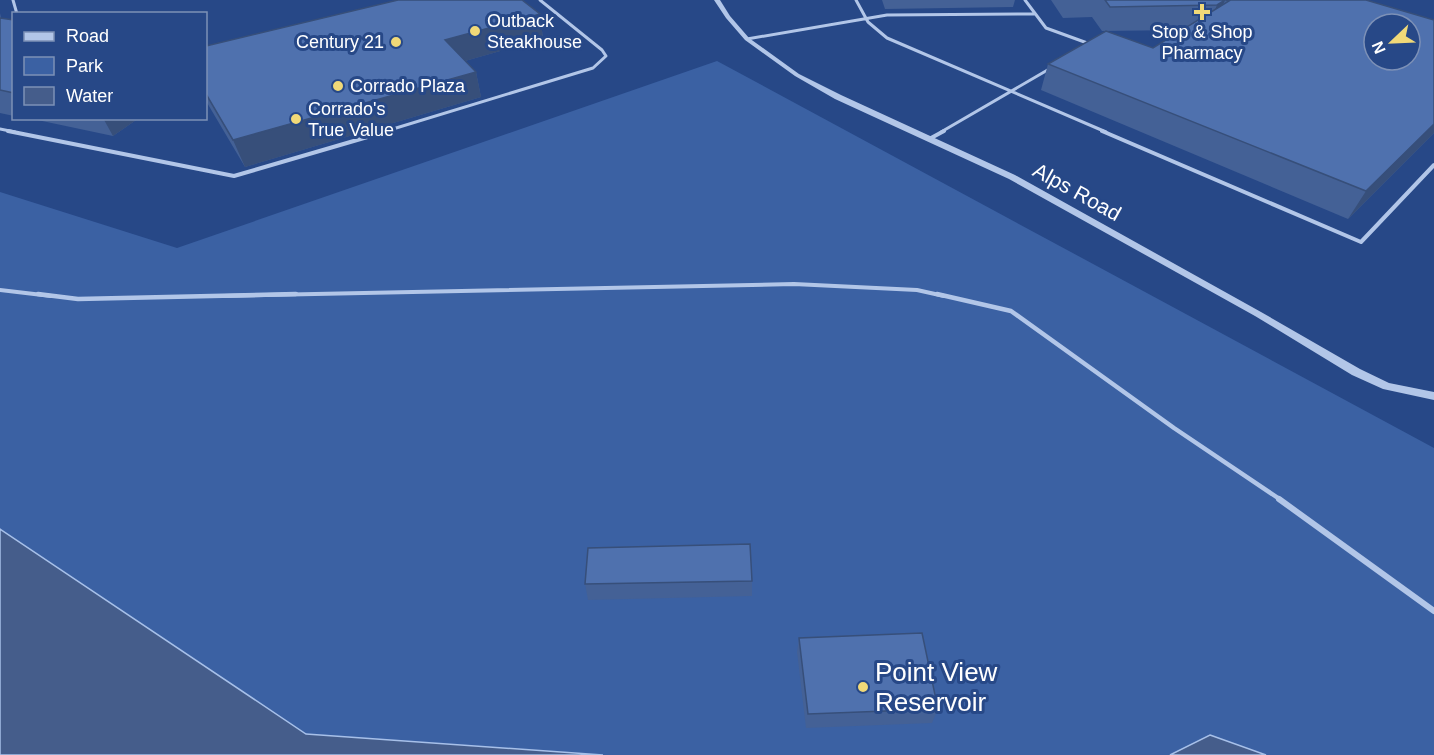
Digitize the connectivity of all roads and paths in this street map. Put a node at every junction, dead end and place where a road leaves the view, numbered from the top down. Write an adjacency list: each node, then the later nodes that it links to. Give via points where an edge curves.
1 (540, 0): 11 (lane, via 602,50 606,56 602,61 593,68 249,173 234,176)
2 (717, 0): 7 (street, Alps Road)
3 (856, 0): 6 (lane)
4 (1026, 0): 5 (lane)
5 (1034, 14): 6 (lane); 8 (lane, via 1046,28 1093,45)
6 (864, 18): 7 (lane); 10 (lane, via 887,38)
7 (747, 39): 12 (street, Alps Road, via 807,81)
8 (1084, 50)
9 (1059, 64): 10 (lane)
10 (1011, 92): 12 (lane); 13 (lane, via 1361,242)
11 (0, 129)
12 (931, 138): 15 (street, Alps Road, via 1089,219 1356,372 1387,386)
13 (1434, 165)
14 (0, 290): 16 (lane, via 78,299 794,284 917,290 1011,311)
15 (1434, 396)
16 (1434, 610)

